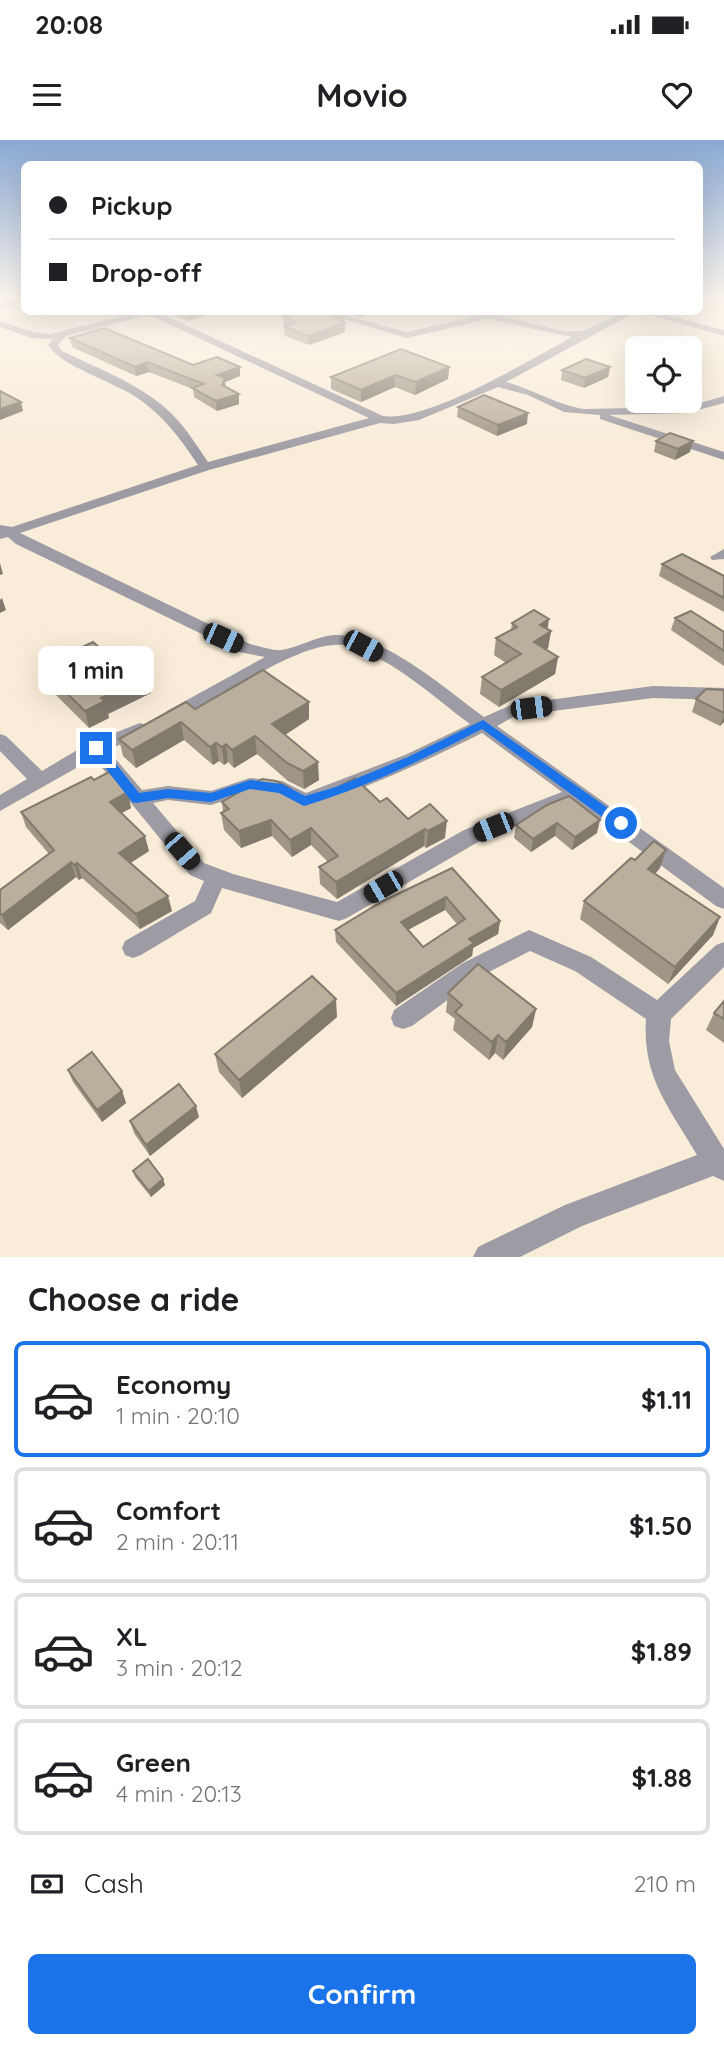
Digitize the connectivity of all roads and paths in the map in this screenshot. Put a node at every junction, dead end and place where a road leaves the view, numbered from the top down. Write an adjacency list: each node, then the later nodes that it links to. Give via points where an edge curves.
1 (56, 351): 9 (street, via 125,385 162,411)
2 (241, 351): 7 (street, via 318,384)
3 (554, 351): 4 (street)
4 (497, 383): 6 (street); 7 (street, via 415,418)
5 (724, 400): 6 (street, via 687,410)
6 (584, 412): 8 (street)
7 (380, 419): 9 (street)
8 (724, 456)
9 (205, 467): 10 (street)
10 (4, 530): 11 (street, via 177,618 246,648)
11 (284, 656): 13 (street, via 335,640 363,646 405,668); 15 (street, via 192,707)
12 (724, 694): 13 (street, via 653,692 583,700 511,710)
13 (483, 724): 17 (street); 18 (street, via 412,760 304,801 282,788 250,785 211,798 168,793)
14 (0, 740): 16 (street)
15 (96, 748): 16 (street); 18 (street)
16 (39, 780): 19 (street)
17 (579, 793): 20 (street, via 471,836 339,912); 21 (street)
18 (136, 798): 20 (street, via 197,869)
19 (0, 804)
20 (217, 877): 22 (street, via 203,907)
21 (724, 900)
22 (133, 948)
23 (724, 952): 24 (street)
24 (659, 1014): 25 (street, via 583,964 529,940 471,970); 26 (street, via 657,1041 663,1074)
25 (404, 1018)
26 (720, 1164): 27 (street, via 575,1215)
27 (488, 1257)

